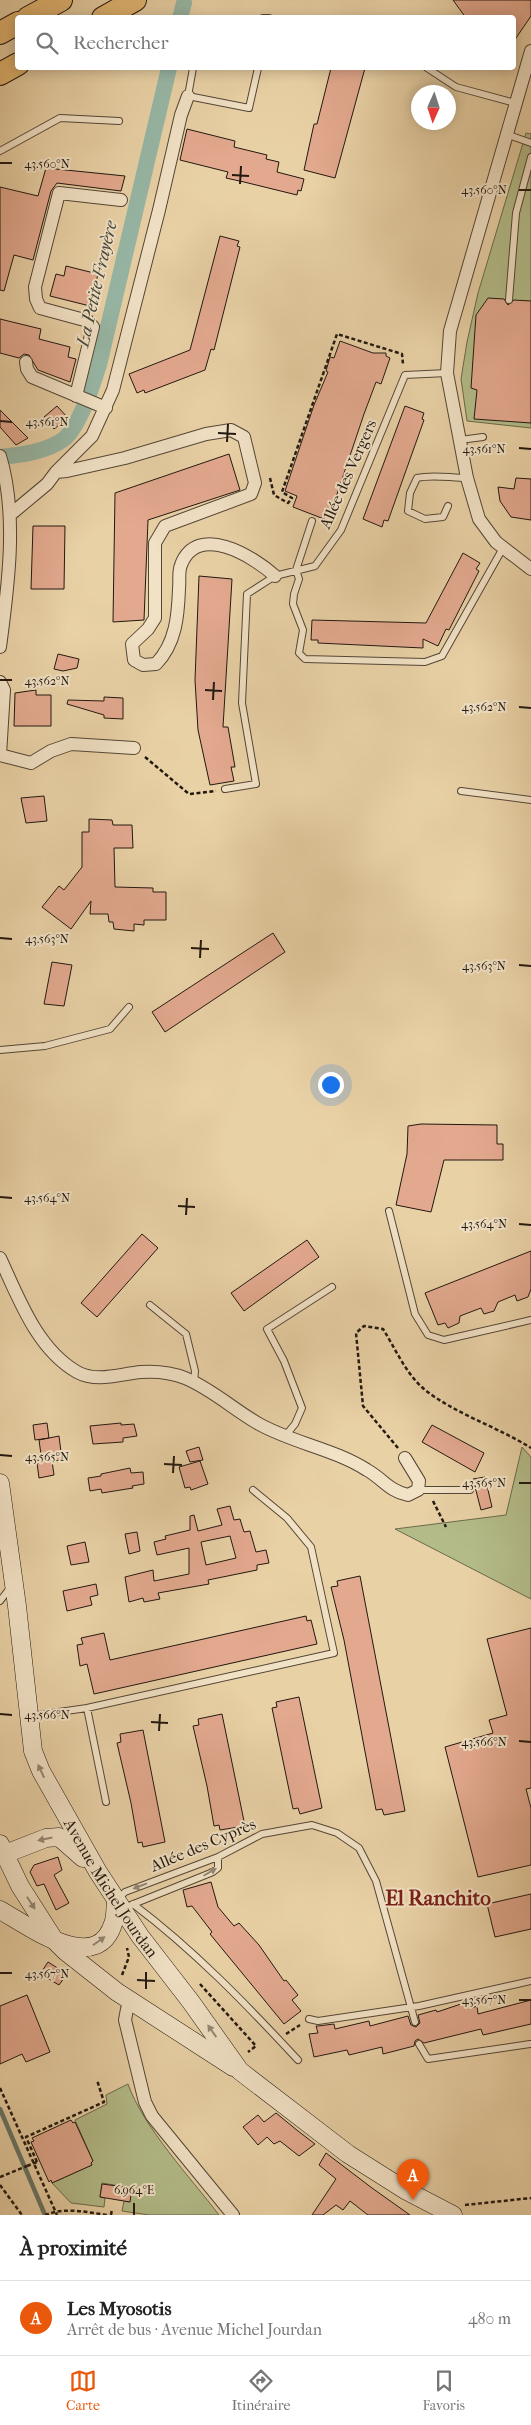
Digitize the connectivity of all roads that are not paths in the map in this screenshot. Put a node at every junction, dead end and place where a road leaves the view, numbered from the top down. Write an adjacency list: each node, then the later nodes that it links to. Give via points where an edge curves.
1 (60, 0): 3 (highway)
2 (135, 0): 4 (highway)
3 (33, 15)
4 (108, 15)
5 (15, 25): 6 (highway)
6 (0, 33)
7 (531, 51): 14 (street)
8 (15, 66): 12 (highway)
9 (193, 70): 13 (lane)
10 (258, 70): 13 (lane, via 249,108)
11 (430, 70): 14 (lane, via 456,87)
12 (0, 74)
13 (188, 96): 25 (street, via 159,210)
14 (515, 104): 16 (street)
15 (119, 122): 18 (lane, via 60,118)
16 (506, 134): 17 (lane); 23 (street, via 450,331)
17 (531, 143)
18 (0, 151)
19 (531, 157): 21 (lane, via 516,213)
20 (121, 200): 24 (street, via 59,193 35,287 40,308 88,321 92,328)
21 (509, 300)
22 (26, 362): 24 (street, via 32,377)
23 (447, 373): 27 (street); 36 (lane, Allée des Vergers, via 405,375 341,530 315,566)
24 (77, 396): 25 (street)
25 (101, 405): 29 (street, via 92,436)
26 (483, 437): 27 (lane)
27 (460, 440): 30 (street)
28 (0, 456): 32 (street)
29 (56, 472): 32 (street, via 47,484); 37 (street, via 125,458 206,434 231,430 244,437 256,483 251,494 165,526 155,543 155,618 132,644 134,660 144,665 156,664 165,654 178,621 180,567 186,556 197,547 226,546)
30 (467, 478): 31 (lane, via 442,478 430,474 417,478 410,493 408,511 425,519 443,516); 34 (street, via 480,519)
31 (448, 506)
32 (11, 514): 38 (street)
33 (312, 521): 36 (lane)
34 (504, 548): 35 (street); 36 (lane, via 442,656 425,662 305,659 300,653 303,630 293,604 299,579)
35 (531, 569)
36 (296, 570): 37 (lane, Allée des Vergers)
37 (275, 576): 41 (lane, Allée des Vergers, via 247,594 242,703 256,784)
38 (0, 647)
39 (0, 682): 40 (street, via 4,690 0,755 31,763 71,744)
40 (134, 748)
41 (225, 789)
42 (461, 791): 43 (lane)
43 (531, 800)
44 (129, 1007): 45 (lane, via 110,1029 45,1046)
45 (0, 1050)
46 (389, 1210): 50 (lane, via 415,1314 428,1335 444,1340)
47 (0, 1258): 51 (street, via 23,1308 51,1353 79,1373 106,1378 141,1372 170,1372)
48 (332, 1287): 52 (lane, via 267,1329 284,1361 302,1408)
49 (150, 1305): 51 (lane, via 186,1334 195,1371)
50 (531, 1320)
51 (194, 1382): 52 (street, via 260,1425)
52 (286, 1435): 55 (street, via 368,1470 395,1492 408,1496)
53 (405, 1458): 55 (street)
54 (253, 1490): 60 (lane, via 287,1518 311,1547 334,1653)
55 (423, 1490): 56 (lane)
56 (470, 1490)
57 (1, 1492): 58 (main road, Avenue Michel Jourdan)
58 (14, 1581): 59 (lane); 61 (main road, Avenue Michel Jourdan)
59 (0, 1601)
60 (87, 1708): 61 (lane); 62 (lane)
61 (29, 1716): 65 (main road, Avenue Michel Jourdan, one-way to 61, via 41,1771 33,1751)
62 (106, 1802)
63 (1, 1851): 65 (main road, one-way to 63, via 59,1837); 68 (main road, one-way to 68)
64 (218, 1857): 66 (lane, one-way to 64, via 213,1872 218,1868); 66 (lane, Allée des Cyprès, one-way to 66, via 124,1892); 71 (lane, Allée des Cyprès, via 262,1834 312,1825 337,1833 359,1848 376,1881 399,1972)
65 (98, 1872): 66 (main road, Avenue Michel Jourdan)
66 (124, 1904): 68 (main road, one-way to 66, via 84,1949 97,1945 107,1935); 76 (lane, via 180,1941 240,1997); 77 (main road, Avenue Michel Jourdan, one-way to 66)
67 (0, 1910): 68 (main road)
68 (55, 1941): 70 (main road)
69 (531, 1981): 71 (lane)
70 (131, 2002): 77 (main road); 80 (street, via 125,2020 152,2116)
71 (412, 2007): 72 (lane, via 318,2021); 73 (lane)
72 (310, 2019)
73 (415, 2022)
74 (420, 2044): 75 (lane, via 428,2060)
75 (530, 2044)
76 (298, 2060)
77 (242, 2063): 78 (main road, Avenue Michel Jourdan, via 348,2154)
78 (405, 2190): 79 (main road, Avenue Michel Jourdan); 81 (main road, Avenue Michel Jourdan)
79 (455, 2211)
80 (233, 2215)
81 (427, 2215)

